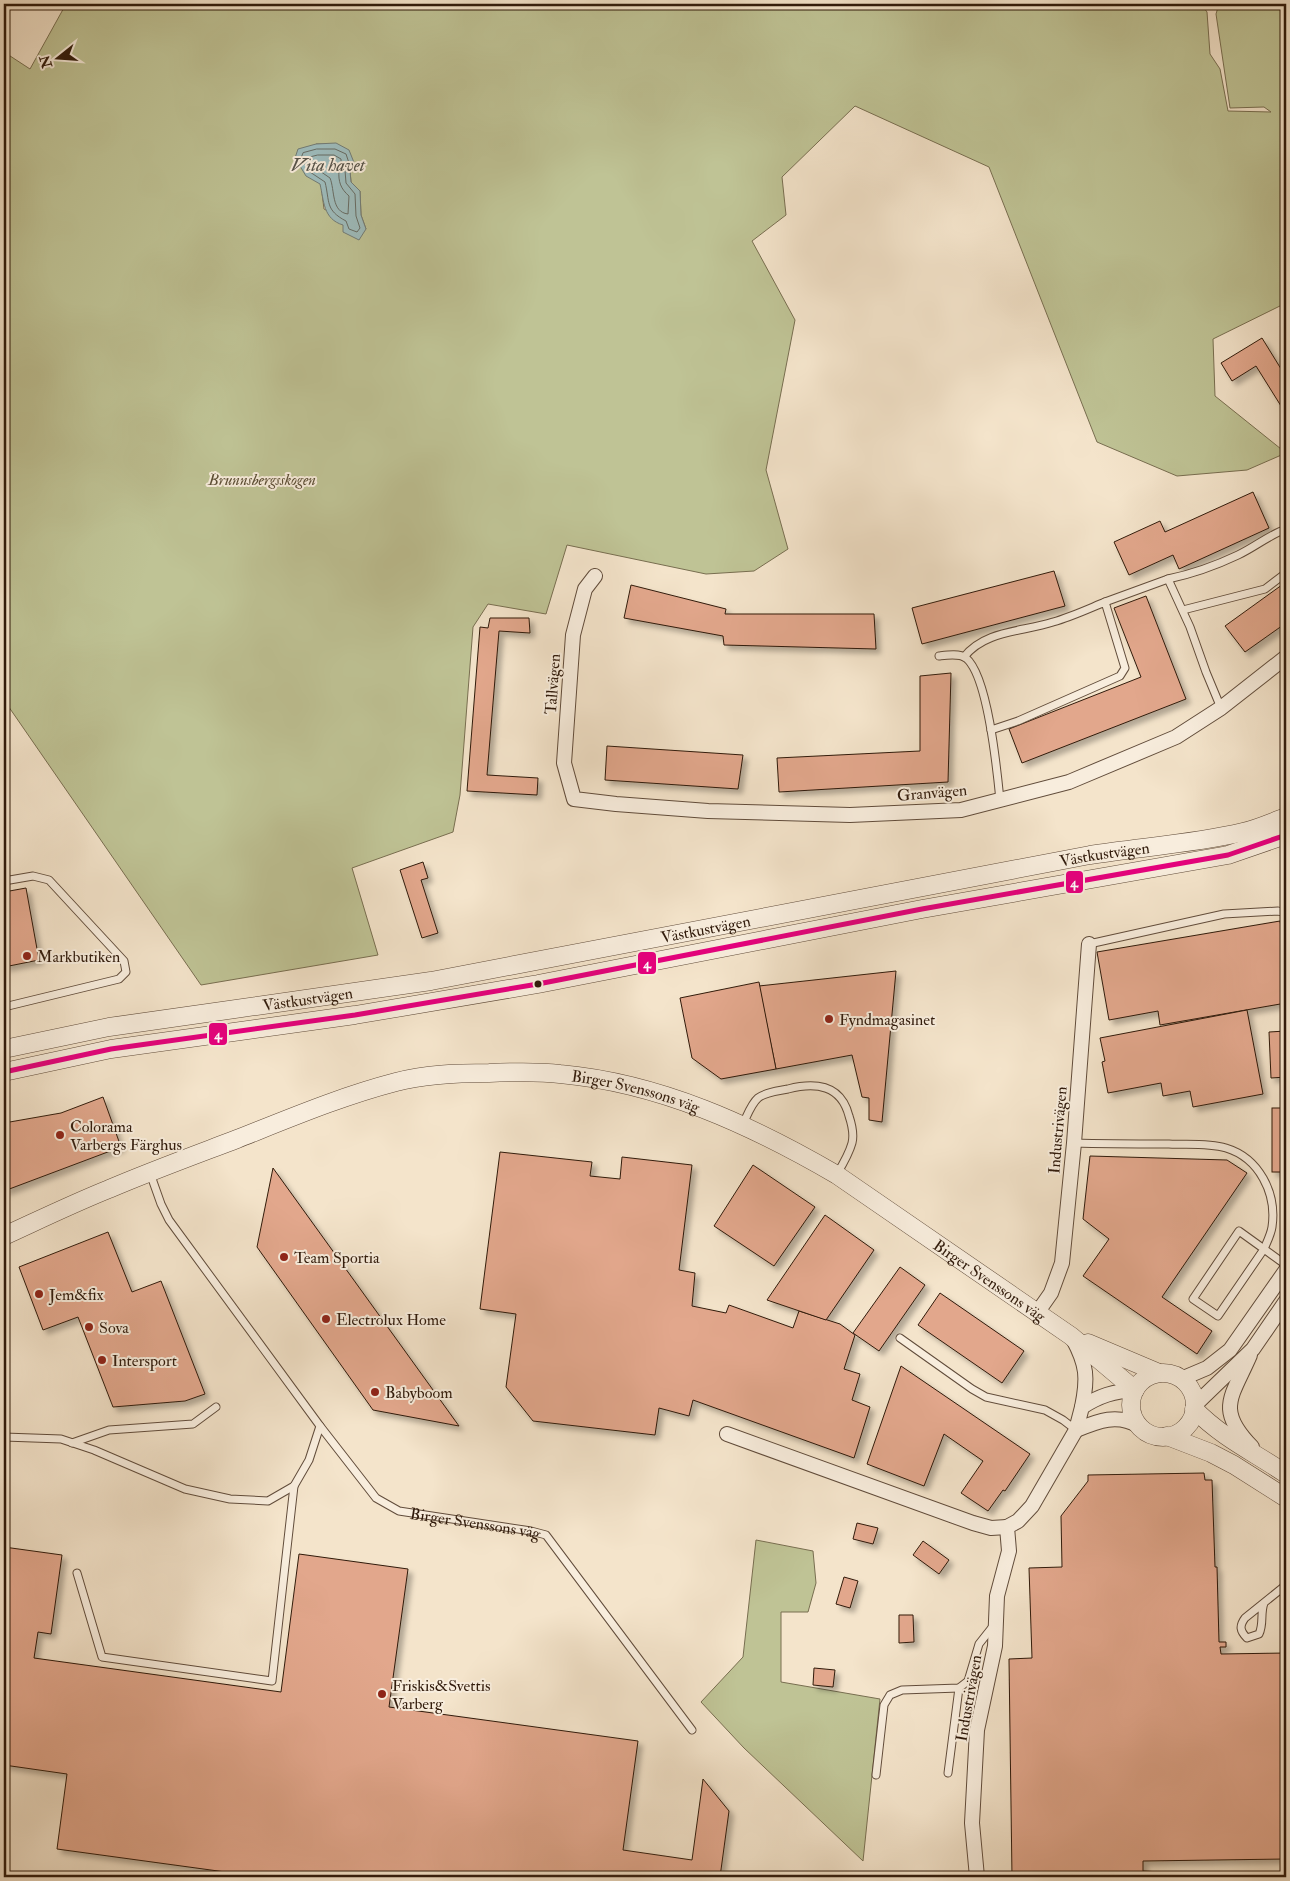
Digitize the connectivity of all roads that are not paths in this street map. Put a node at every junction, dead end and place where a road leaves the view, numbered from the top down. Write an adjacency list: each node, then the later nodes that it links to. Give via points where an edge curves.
1 (1286, 529): 4 (lane, via 1239,555)
2 (1286, 573): 6 (lane, via 1265,589)
3 (595, 576): 12 (street, Tallvägen, via 585,589 573,635 564,763)
4 (1168, 579): 5 (lane); 6 (lane)
5 (1104, 602): 8 (lane, via 1053,622 990,637 976,644); 11 (lane, via 1125,668 1120,676)
6 (1183, 610): 10 (lane)
7 (939, 656): 8 (lane, via 952,654)
8 (964, 657): 11 (lane, via 975,669)
9 (1286, 657): 10 (street, Granvägen)
10 (1221, 708): 13 (street, Granvägen, via 1176,737 1070,782)
11 (991, 730): 13 (lane)
12 (574, 799): 13 (street, Granvägen, via 708,811 850,815 961,810)
13 (1000, 800)
14 (1286, 817): 20 (street, Västkustvägen, via 1245,832 1090,855 431,981 109,1027)
15 (1286, 835): 21 (street, Västkustvägen, via 1228,855 931,907 538,984 355,1015 121,1048)
16 (4, 881): 19 (lane, via 33,876 49,880 124,961 126,972 119,980)
17 (1286, 913): 18 (lane, via 1224,914)
18 (1089, 944): 23 (street, Industrivägen)
19 (4, 1008)
20 (4, 1050)
21 (4, 1072)
22 (743, 1124): 24 (street, Birger Svenssons väg, via 694,1105 607,1080 523,1072 453,1074 398,1081 338,1100); 25 (street, Birger Svenssons väg); 25 (lane, via 759,1097 765,1094 802,1086 830,1089 840,1097 852,1126 853,1142)
23 (1074, 1143): 29 (lane, via 1209,1145 1236,1152 1252,1162 1267,1186 1272,1228); 33 (street, Industrivägen, via 1062,1263 1051,1293)
24 (150, 1172): 26 (street, Birger Svenssons väg); 43 (lane, Birger Svenssons väg, via 169,1220)
25 (837, 1175): 33 (street, Birger Svenssons väg)
26 (108, 1189): 27 (street, Birger Svenssons väg); 28 (street, Birger Svenssons väg)
27 (4, 1223)
28 (4, 1236)
29 (1264, 1248): 29 (lane, via 1218,1316 1193,1299 1239,1231); 30 (lane)
30 (1286, 1265)
31 (1286, 1270): 38 (street, via 1230,1350 1207,1368)
32 (1286, 1301): 36 (street)
33 (1037, 1313): 34 (street, Birger Svenssons väg)
34 (1071, 1336): 37 (street, Birger Svenssons väg); 39 (street, Birger Svenssons väg); 41 (street, via 1085,1370 1087,1385)
35 (900, 1338): 45 (lane, via 972,1389 986,1396 1045,1410)
36 (1253, 1348): 42 (street); 50 (street, via 1229,1410 1239,1434)
37 (1159, 1373): 38 (street, Birger Svenssons väg); 39 (street, via 1145,1379)
38 (1181, 1379): 42 (street, via 1191,1390)
39 (1135, 1390): 41 (street, via 1104,1395); 44 (street, via 1131,1404)
40 (216, 1406): 49 (lane, via 193,1424 110,1430)
41 (1082, 1407): 45 (street)
42 (1195, 1407): 48 (street, via 1185,1427); 50 (street, via 1215,1430)
43 (320, 1426): 52 (lane, via 309,1460); 60 (lane, Birger Svenssons väg, via 376,1498 399,1511 546,1535)
44 (1139, 1426): 45 (street, via 1117,1418); 48 (street, via 1152,1434)
45 (1076, 1430): 54 (street, via 1032,1506)
46 (727, 1434): 54 (street, via 973,1523 991,1528)
47 (4, 1436): 49 (lane, via 61,1439)
48 (1167, 1436): 53 (street, via 1211,1453)
49 (72, 1443): 52 (lane, via 185,1489 230,1499 268,1501)
50 (1264, 1460): 51 (street)
51 (1286, 1474)
52 (294, 1486): 55 (lane, via 272,1681 102,1657)
53 (1286, 1498)
54 (1007, 1527): 58 (street, Industrivägen, via 1009,1551 997,1596)
55 (77, 1572)
56 (1286, 1585): 57 (lane)
57 (1264, 1603): 57 (lane, via 1241,1623 1247,1638 1259,1634 1262,1628)
58 (996, 1622): 59 (lane, via 979,1644 968,1680); 63 (street, Industrivägen, via 995,1646 977,1730 972,1823)
59 (959, 1688): 61 (lane); 62 (lane, via 902,1690 890,1694 884,1705)
60 (692, 1730)
61 (948, 1773)
62 (876, 1775)
63 (977, 1877)

